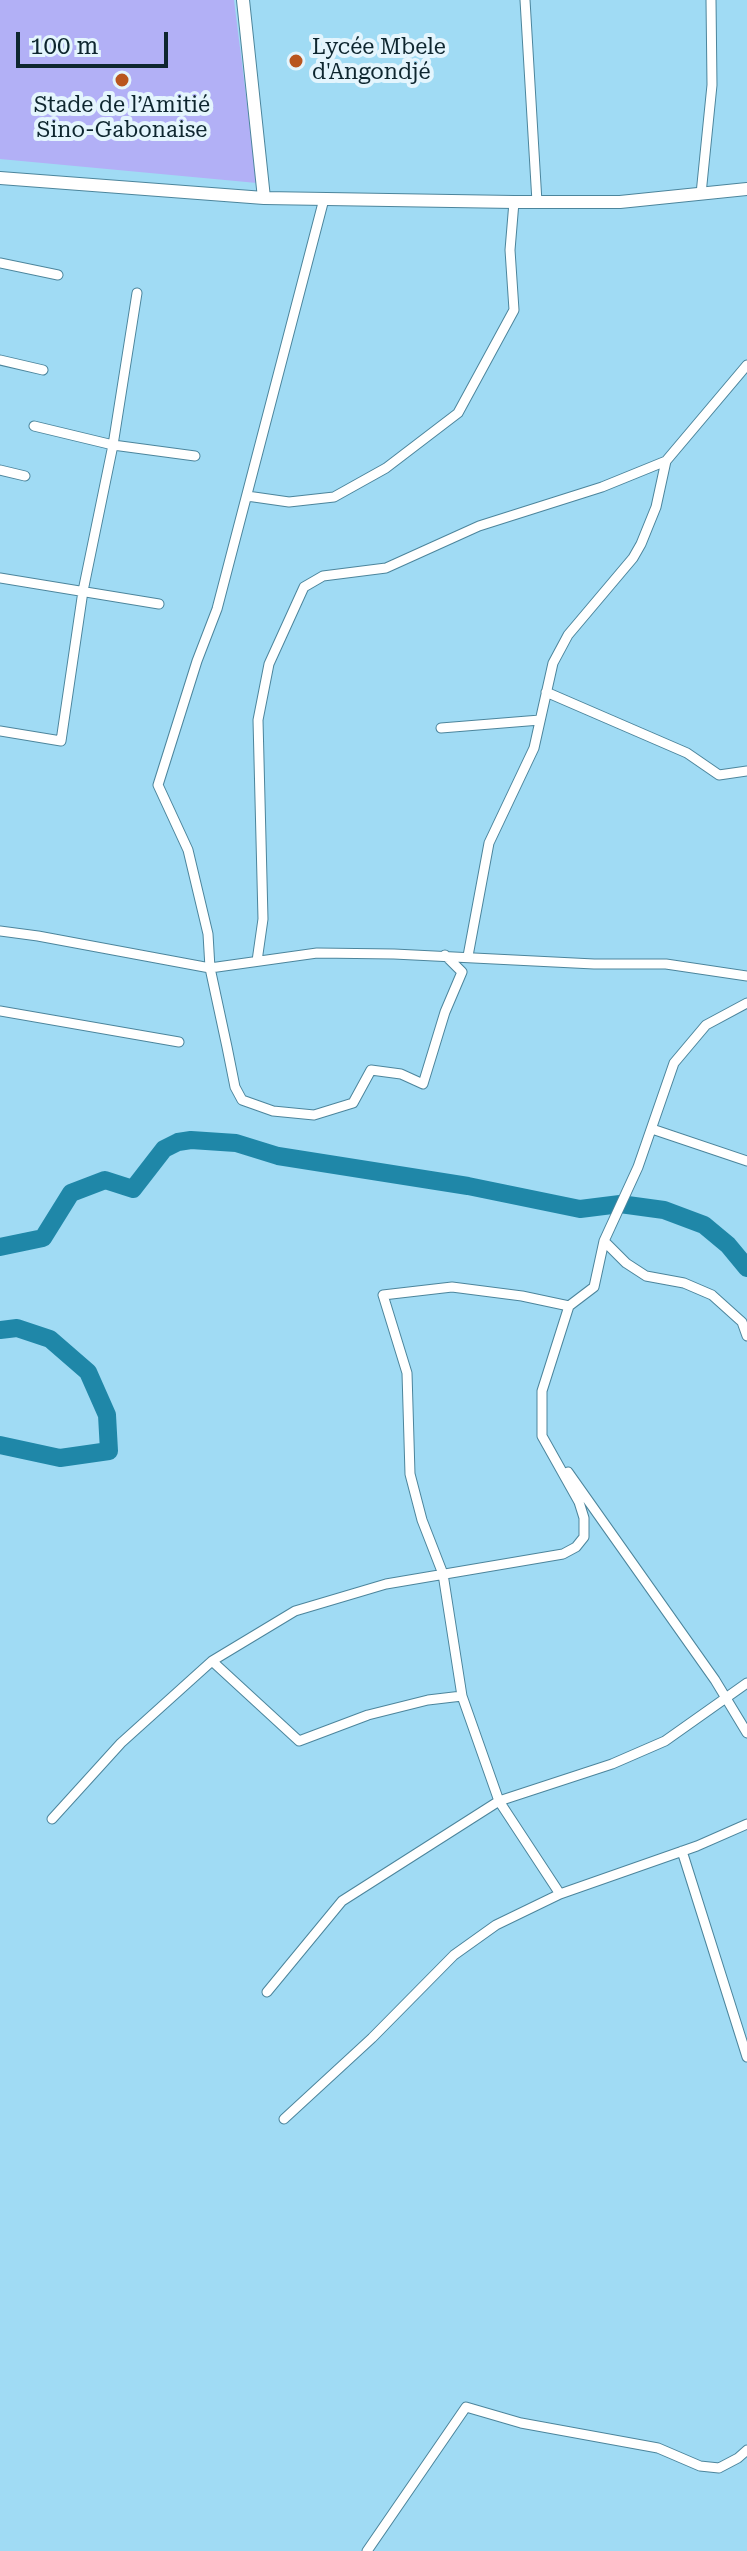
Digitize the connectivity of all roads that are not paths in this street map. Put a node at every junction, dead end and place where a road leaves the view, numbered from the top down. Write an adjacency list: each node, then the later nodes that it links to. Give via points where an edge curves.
1 (243, 0): 7 (main road)
2 (525, 0): 10 (street)
3 (711, 0): 6 (street, via 712,85)
4 (0, 178): 7 (main road)
5 (747, 189): 6 (main road)
6 (701, 194): 10 (main road, via 620,202)
7 (264, 198): 8 (main road)
8 (324, 199): 9 (main road); 23 (street)
9 (514, 202): 10 (main road); 23 (street, via 514,310 458,413 386,468 334,497 289,502)
10 (537, 202)
11 (0, 263): 12 (street)
12 (58, 275)
13 (137, 293): 18 (street)
14 (0, 360): 16 (street)
15 (747, 365): 20 (street)
16 (43, 370)
17 (34, 426): 18 (street)
18 (113, 445): 19 (street); 25 (street)
19 (195, 456)
20 (666, 461): 27 (street, via 641,544 560,647); 35 (street, via 479,526 386,568 323,576 304,587 269,664 259,707 263,919)
21 (0, 470): 22 (street)
22 (25, 476)
23 (247, 496): 36 (street, via 217,609 158,785 188,850 208,934)
24 (0, 578): 25 (street)
25 (83, 591): 26 (street); 30 (street, via 61,741)
26 (159, 604)
27 (546, 692): 28 (street); 31 (street, via 687,753 719,775)
28 (540, 720): 29 (street); 34 (street, via 527,768 489,843)
29 (441, 728)
30 (0, 731)
31 (747, 771)
32 (0, 931): 36 (street)
33 (445, 955): 34 (street); 35 (street, via 317,953); 36 (street, via 462,972 423,1084 371,1070 353,1103 314,1115 273,1111 242,1100)
34 (468, 956): 37 (street, via 666,964)
35 (257, 961): 36 (street)
36 (210, 968)
37 (747, 976)
38 (747, 1003): 41 (street, via 706,1025 686,1046 665,1082)
39 (0, 1011): 40 (street)
40 (179, 1042)
41 (652, 1129): 42 (street); 43 (street)
42 (747, 1161)
43 (604, 1241): 44 (street, via 594,1287); 45 (street, via 646,1276 712,1295 742,1322)
44 (569, 1306): 46 (street, via 542,1391); 47 (street, via 452,1287 383,1295 407,1373 410,1474)
45 (747, 1336)
46 (542, 1436): 47 (street, via 579,1502 584,1537 563,1554); 51 (street)
47 (443, 1574): 48 (street, via 386,1584 295,1611); 50 (street)
48 (212, 1661): 50 (street, via 299,1741 368,1715); 54 (street, via 121,1743)
49 (747, 1683): 51 (street)
50 (462, 1696): 53 (street)
51 (726, 1698): 52 (street); 53 (street, via 665,1741)
52 (747, 1733)
53 (499, 1801): 57 (street); 58 (street, via 342,1901)
54 (52, 1819)
55 (747, 1824): 56 (street)
56 (682, 1851): 57 (street); 59 (street)
57 (560, 1894): 60 (street, via 496,1925 454,1955)
58 (267, 1992)
59 (747, 2057)
60 (284, 2119)
61 (747, 2450): 62 (street, via 719,2468 700,2466 658,2448 521,2423 466,2407)
62 (367, 2551)

